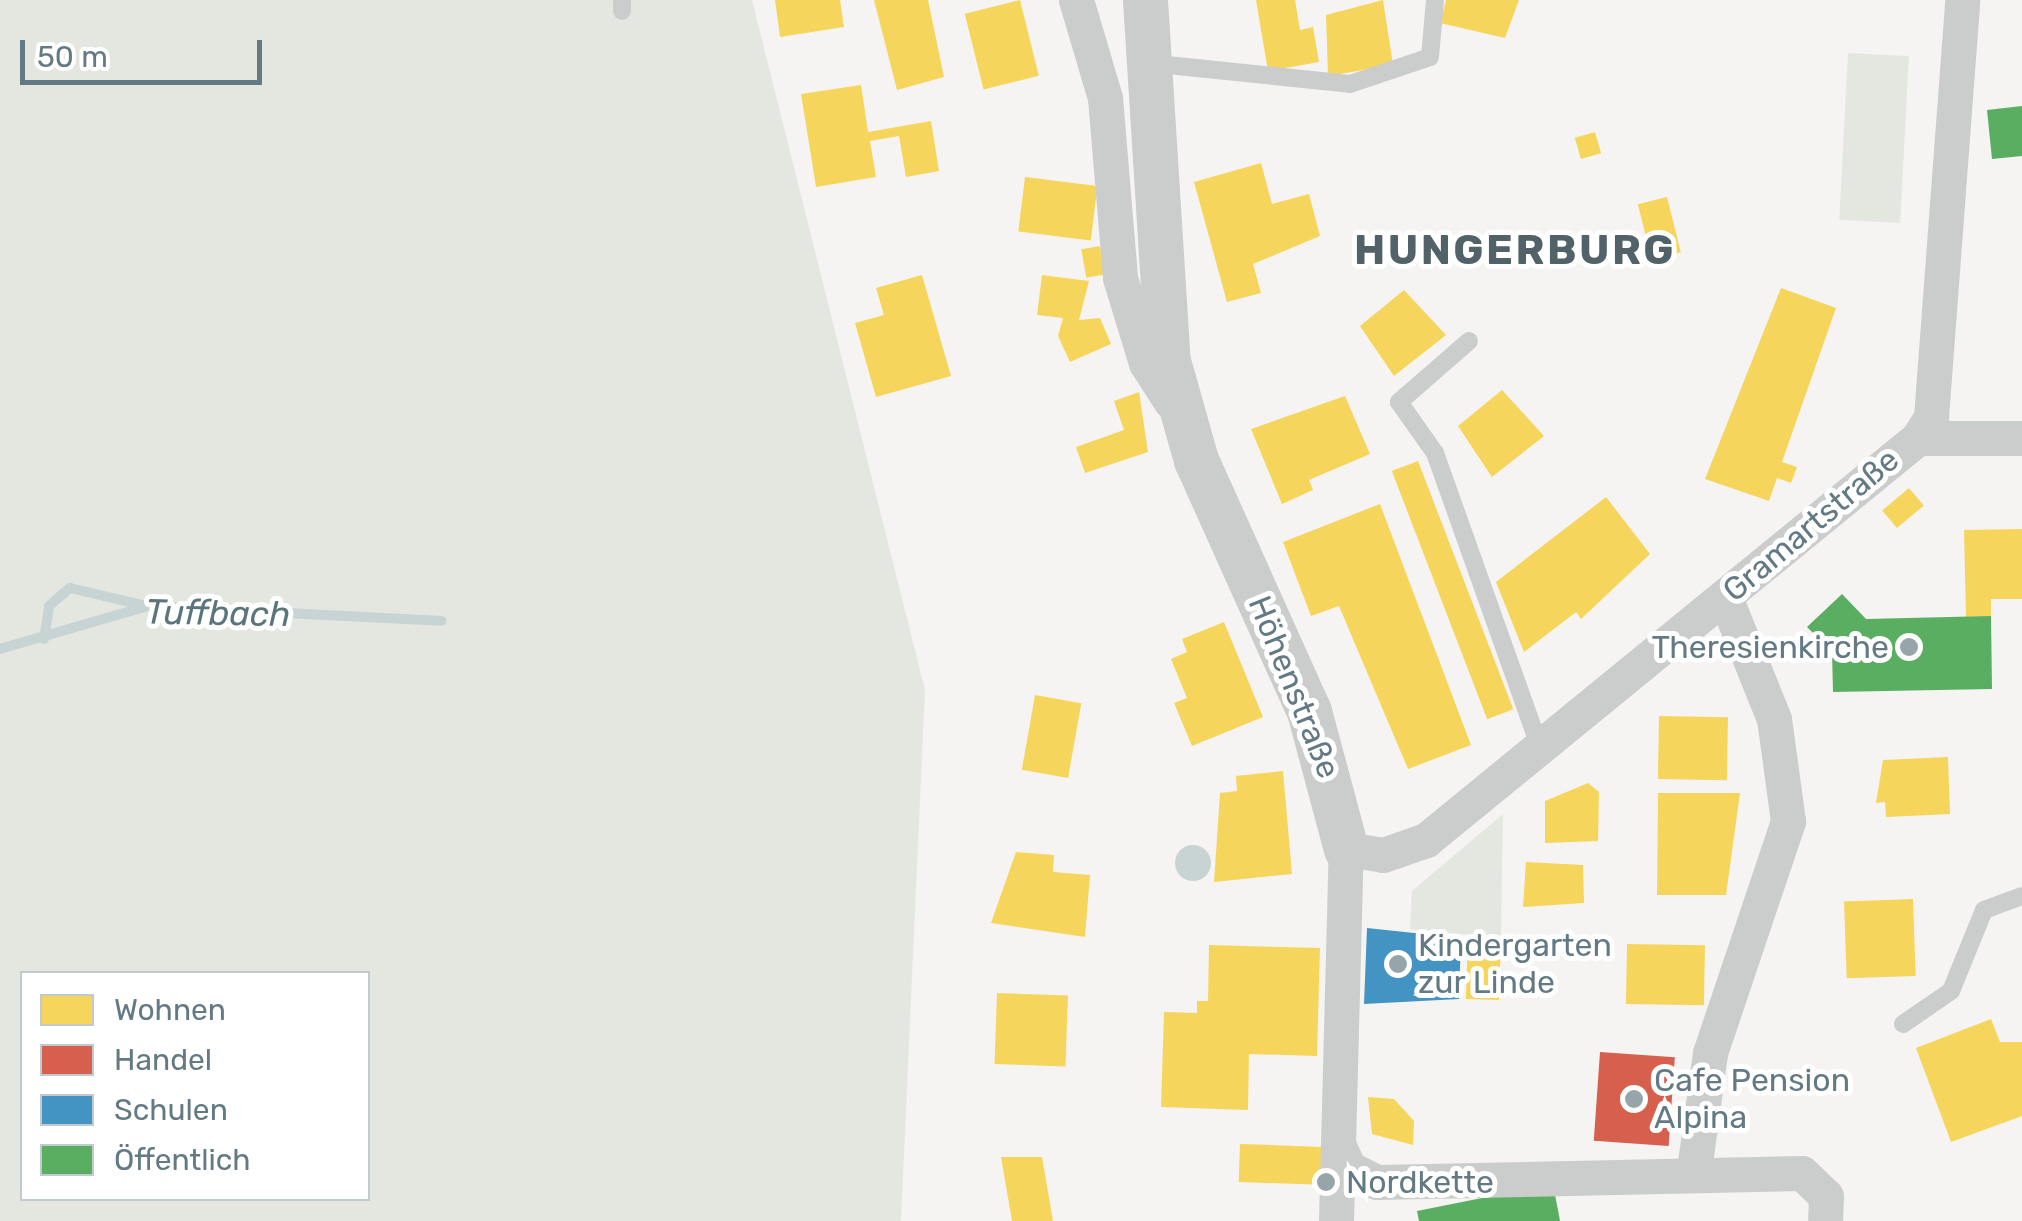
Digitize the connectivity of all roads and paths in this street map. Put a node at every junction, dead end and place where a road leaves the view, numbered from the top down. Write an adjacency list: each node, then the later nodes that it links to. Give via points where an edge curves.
1 (1076, 0): 7 (street, Höhenstraße, via 1105,98 1120,278 1146,364)
2 (1144, 0): 5 (street, Höhenstraße)
3 (1435, 0): 5 (lane, via 1430,57 1350,84)
4 (1962, 0): 8 (street, Gramartstraße, via 1937,395)
5 (1148, 63): 7 (street, Höhenstraße, via 1162,309)
6 (1469, 341): 11 (lane, via 1399,402 1435,453)
7 (1183, 421): 12 (street, Höhenstraße, via 1296,676)
8 (1918, 438): 9 (street); 10 (street, Gramartstraße)
9 (2022, 438)
10 (1726, 596): 11 (street, Gramartstraße); 16 (street, via 1774,719 1788,821 1710,1053)
11 (1540, 748): 12 (street, Gramartstraße, via 1414,847)
12 (1346, 849): 15 (street, Höhenstraße)
13 (2022, 896): 14 (lane, via 1984,910 1951,992)
14 (1903, 1024)
15 (1339, 1146): 16 (street, via 1348,1168 1377,1182); 17 (street, Höhenstraße)
16 (1694, 1170): 18 (street, via 1802,1173 1826,1196)
17 (1336, 1221)
18 (1825, 1221)

